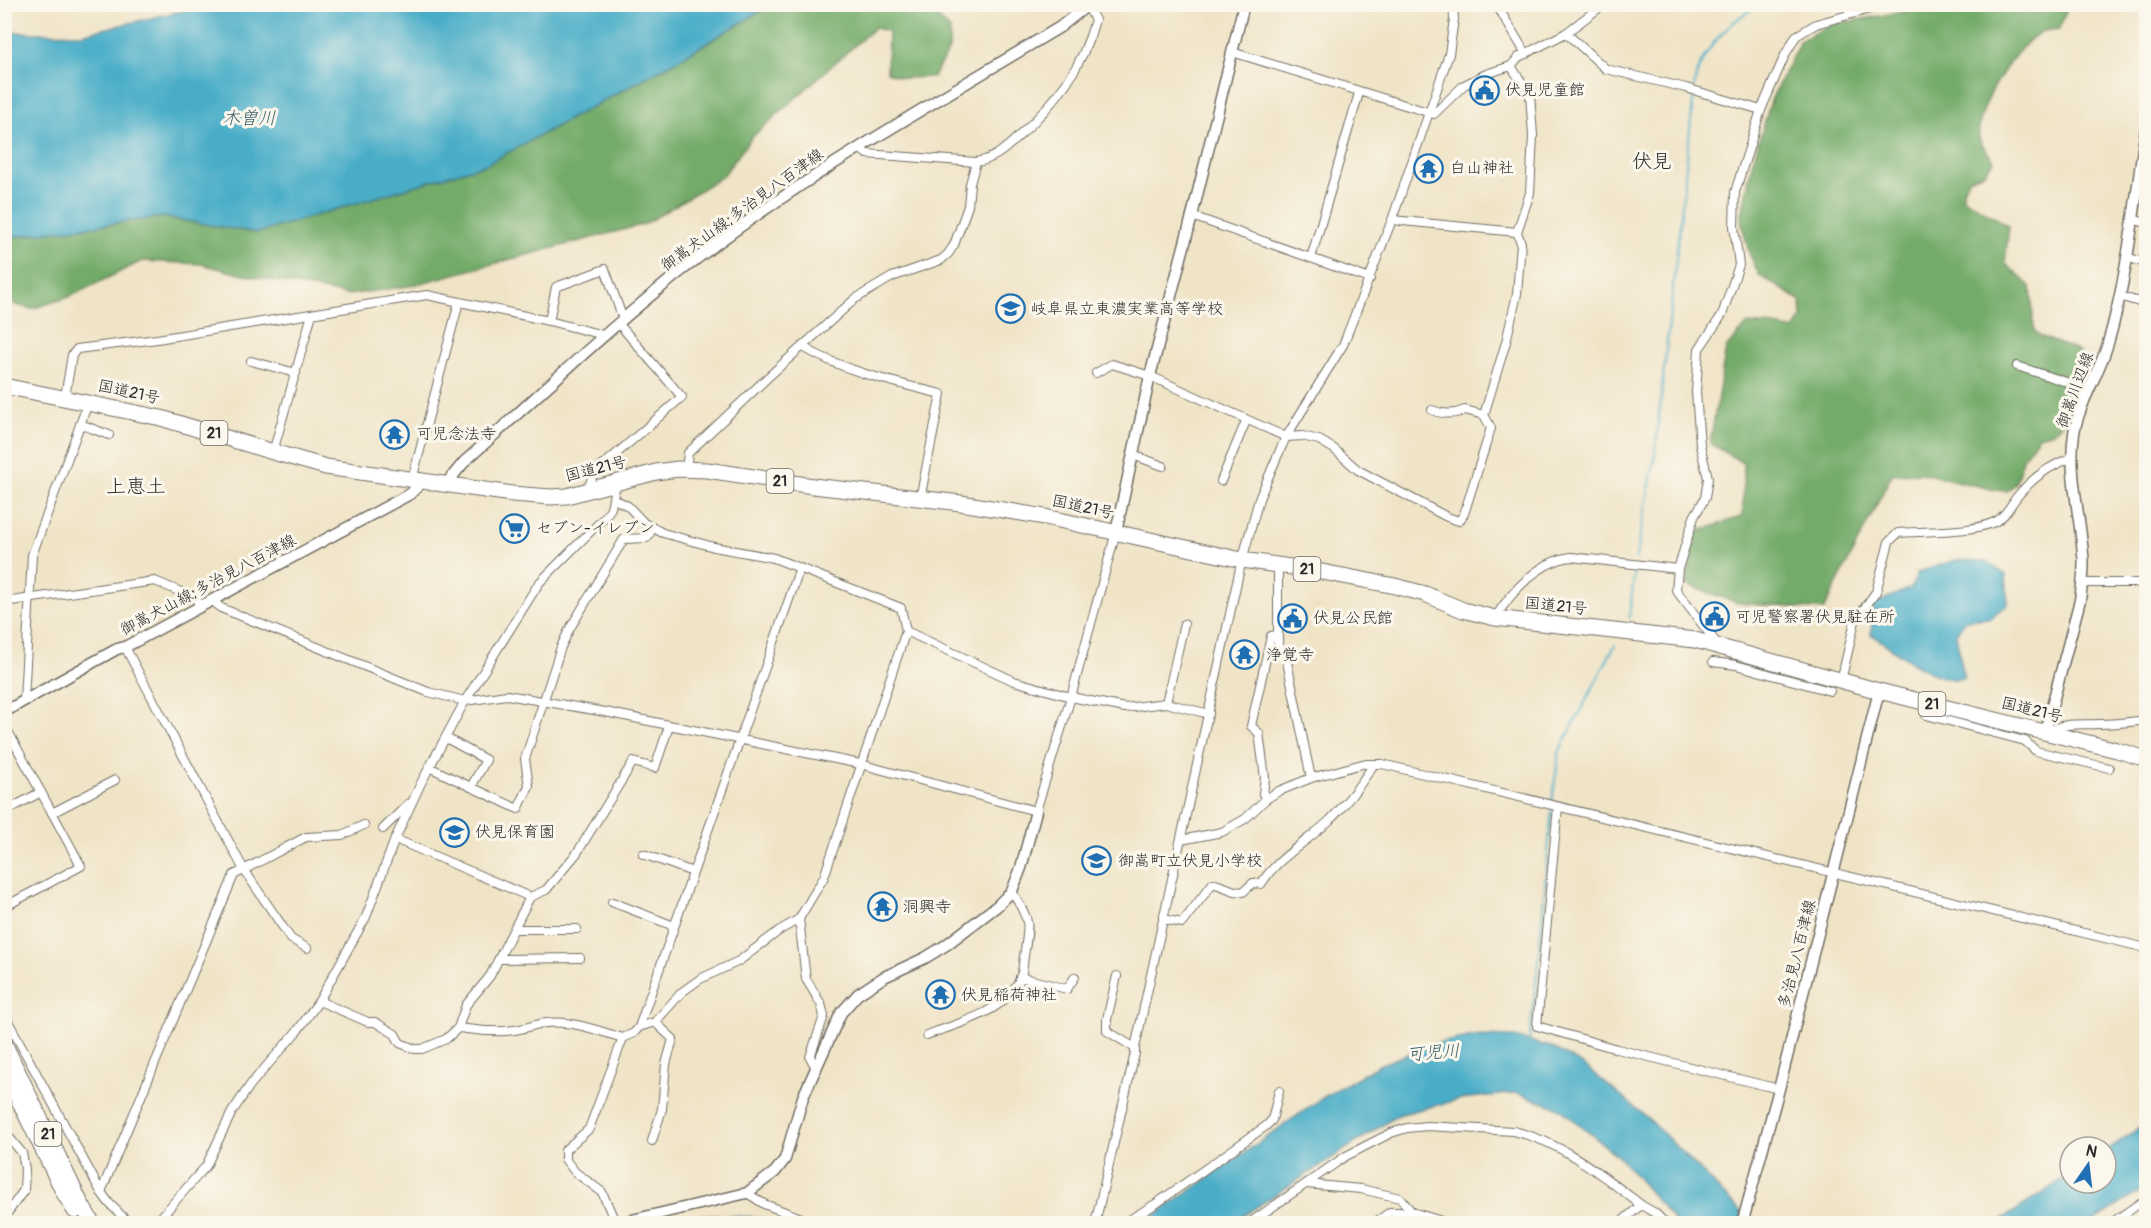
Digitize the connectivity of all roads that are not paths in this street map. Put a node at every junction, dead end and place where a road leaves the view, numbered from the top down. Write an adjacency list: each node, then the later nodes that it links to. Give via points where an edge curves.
1 (1244, 4): 8 (main road)
2 (1453, 4): 13 (street, via 1449,54)
3 (1496, 4): 9 (street)
4 (1604, 4): 7 (street)
5 (1888, 4): 12 (street, via 1816,24 1796,36)
6 (1088, 6): 15 (main road, 御嵩犬山線;多治見八百津線); 17 (street, via 1095,20 1091,35 1061,91 1042,115 1003,151)
7 (1566, 33): 9 (street); 12 (street, via 1606,69)
8 (1232, 52): 11 (street); 21 (main road)
9 (1526, 54): 10 (street)
10 (1511, 66): 13 (street, via 1474,79 1434,114); 25 (street, via 1530,95 1533,135 1530,193)
11 (1359, 93): 13 (street); 27 (street)
12 (1761, 110): 69 (street, via 1735,192 1738,265 1722,315 1699,349 1696,392 1700,445 1708,478 1705,498 1694,518)
13 (1428, 113): 23 (street)
14 (2146, 136): 16 (main road, 御嵩川辺線)
15 (860, 149): 17 (street, via 867,154); 35 (main road, 御嵩犬山線;多治見八百津線, via 729,234)
16 (2144, 161): 18 (main road, 御嵩川辺線)
17 (976, 162): 37 (street, via 968,206 948,254 892,277 855,299)
18 (2142, 184): 19 (main road, 御嵩川辺線)
19 (2135, 199): 20 (street); 22 (main road, 御嵩川辺線)
20 (2146, 202)
21 (1192, 216): 27 (street); 42 (main road)
22 (2132, 219): 24 (street); 26 (main road, 御嵩川辺線)
23 (1392, 220): 25 (street); 29 (street)
24 (2146, 223)
25 (1518, 232): 48 (street, via 1521,243 1517,294)
26 (2126, 257): 28 (street); 30 (main road, 御嵩川辺線)
27 (1311, 258): 29 (street)
28 (2146, 263)
29 (1370, 279): 52 (street, via 1343,345)
30 (2119, 296): 32 (street); 44 (main road, 御嵩川辺線, via 2108,345)
31 (459, 302): 33 (street, via 427,295); 34 (street); 58 (street)
32 (2146, 304)
33 (312, 315): 40 (street); 45 (street, via 77,349 72,355)
34 (549, 321): 35 (street, via 556,287 605,269); 36 (street)
35 (620, 321): 36 (main road, 御嵩犬山線;多治見八百津線); 61 (street, via 682,397 592,474)
36 (603, 335): 60 (main road, 御嵩犬山線;多治見八百津線, via 465,461)
37 (802, 346): 57 (street, via 688,453); 63 (street, via 864,374 941,394)
38 (251, 361): 40 (street)
39 (2017, 366): 44 (street)
40 (296, 373): 53 (street)
41 (1096, 373): 42 (street, via 1112,364)
42 (1150, 376): 49 (street); 54 (main road)
43 (4, 386): 45 (highway, 国道21号 / 21)
44 (2088, 389): 55 (main road, 御嵩川辺線)
45 (65, 397): 46 (highway, 国道21号 / 21)
46 (89, 402): 50 (street); 53 (highway, 国道21号 / 21, via 193,426)
47 (1432, 410): 48 (street, via 1442,414 1465,410)
48 (1484, 415): 52 (street, via 1491,428 1459,521 1358,470 1319,440)
49 (1246, 421): 52 (street); 59 (street)
50 (80, 424): 51 (street); 72 (street, via 32,555)
51 (109, 435)
52 (1286, 437): 66 (street, via 1259,499)
53 (273, 452): 58 (highway, 国道21号 / 21, via 326,466)
54 (1132, 455): 56 (street); 65 (main road)
55 (2071, 458): 70 (main road, 御嵩川辺線, via 2084,557); 83 (street, via 2034,477 1997,520 1962,529 1898,533 1889,542 1876,592 1855,621)
56 (1163, 466)
57 (686, 469): 62 (highway, 国道21号 / 21, via 656,472); 63 (highway, 国道21号 / 21)
58 (418, 481): 60 (highway, 国道21号 / 21); 73 (main road, 御嵩犬山線;多治見八百津線, via 410,494)
59 (1221, 481)
60 (446, 484): 61 (highway, 国道21号 / 21, via 551,498)
61 (588, 491): 62 (highway, 国道21号 / 21)
62 (615, 491): 64 (street); 87 (street, via 605,518 539,584)
63 (920, 499): 65 (highway, 国道21号 / 21)
64 (653, 528): 68 (street); 88 (street, via 647,538 624,539 604,570 569,630)
65 (1116, 532): 66 (highway, 国道21号 / 21); 85 (street)
66 (1242, 560): 67 (highway, 国道21号 / 21); 91 (street)
67 (1278, 565): 76 (highway, 国道21号 / 21, via 1395,585); 79 (street)
68 (800, 568): 78 (street, via 901,608); 98 (street)
69 (1678, 569): 76 (street, via 1562,558 1517,589); 80 (street, via 1676,590)
70 (2082, 583): 71 (street); 96 (main road, 御嵩川辺線)
71 (2146, 583)
72 (30, 599): 74 (street); 75 (street, via 155,581 195,598); 86 (street)
73 (212, 600): 75 (main road, 御嵩犬山線;多治見八百津線); 87 (street, via 221,608 417,687)
74 (4, 602)
75 (201, 606): 81 (main road, 御嵩犬山線;多治見八百津線)
76 (1495, 618): 80 (highway, 国道21号 / 21, via 1671,636)
77 (1184, 624): 89 (street)
78 (906, 631): 85 (street, via 1014,681); 100 (street)
79 (1277, 635): 104 (street, via 1278,651 1285,652); 109 (street, via 1270,636 1251,726 1259,733)
80 (1719, 646): 83 (highway, 国道21号 / 21)
81 (125, 647): 86 (main road, 御嵩犬山線;多治見八百津線); 119 (street)
82 (1713, 662): 83 (street)
83 (1835, 686): 84 (highway, 国道21号 / 21)
84 (1879, 691): 96 (highway, 国道21号 / 21); 121 (main road, 多治見八百津線)
85 (1071, 697): 89 (street, via 1125,708); 111 (street)
86 (24, 700): 90 (main road, 御嵩犬山線;多治見八百津線)
87 (465, 701): 88 (street, via 507,695); 97 (street)
88 (544, 701): 95 (street); 106 (street, via 525,759 529,786 518,808)
89 (1166, 703): 91 (street)
90 (4, 712)
91 (1209, 714): 117 (street)
92 (1926, 715): 103 (street, via 2025,741 2036,750)
93 (2146, 720): 96 (street, via 2070,723)
94 (4, 724): 107 (street)
95 (669, 726): 98 (street); 123 (street, via 655,768 633,762 577,853 546,890)
96 (2045, 732): 99 (highway, 国道21号 / 21)
97 (446, 738): 102 (street); 106 (street, via 486,760)
98 (740, 740): 100 (street); 120 (street)
99 (2146, 759)
100 (860, 764): 111 (street); 126 (street, via 824,877)
101 (1374, 764): 104 (street); 110 (street); 127 (street, via 1360,787 1329,820 1270,870 1261,884 1253,883 1243,892 1213,883 1182,923)
102 (429, 767): 106 (street); 108 (street)
103 (2109, 768)
104 (1311, 778): 109 (street)
105 (115, 780): 113 (street)
106 (471, 787)
107 (41, 792): 112 (street); 113 (street)
108 (413, 799): 115 (street); 116 (street)
109 (1266, 799): 117 (street, via 1245,819 1222,832)
110 (1558, 807): 121 (street); 149 (street, via 1537,1026)
111 (1036, 811): 122 (main road)
112 (4, 812)
113 (52, 813): 125 (street, via 81,866)
114 (364, 825): 119 (street, via 342,835 306,837)
115 (383, 830)
116 (394, 839): 123 (street); 138 (street, via 366,917)
117 (1181, 840): 127 (street)
118 (643, 855): 120 (street)
119 (244, 870): 131 (street, via 291,939); 154 (street, via 234,875)
120 (693, 872): 128 (street)
121 (1832, 872): 132 (street); 149 (main road, 多治見八百津線)
122 (1012, 891): 136 (street, via 1029,924); 147 (main road, via 946,945 858,994 841,1014)
123 (530, 897): 129 (street)
124 (612, 902): 128 (street)
125 (4, 907)
126 (800, 919): 140 (street, via 739,961 700,979 682,992); 147 (street, via 806,980 824,1016 810,1057)
127 (1163, 919): 146 (street)
128 (674, 926): 141 (street)
129 (514, 929): 130 (street); 133 (street)
130 (577, 929)
131 (307, 948)
132 (2146, 948)
133 (499, 958): 134 (street); 142 (street, via 466,1005)
134 (580, 958)
135 (1117, 976): 146 (street, via 1107,1031)
136 (1020, 977): 137 (street, via 1067,990); 143 (street, via 999,1004)
137 (1075, 977)
138 (319, 1001): 142 (street, via 375,1022 395,1034 400,1043 415,1049 446,1039); 163 (street, via 251,1084 232,1112 206,1166)
139 (4, 1014): 154 (street)
140 (655, 1022): 141 (street); 152 (street, via 673,1039 666,1064 662,1109)
141 (639, 1027): 144 (street)
142 (458, 1028): 144 (street, via 499,1031 563,1023)
143 (927, 1035)
144 (623, 1038): 164 (street, via 589,1130 566,1150 565,1159 575,1172 602,1192)
145 (4, 1042): 161 (highway, 21)
146 (1135, 1048): 166 (street)
147 (816, 1068): 155 (main road, via 785,1159 775,1172)
148 (4, 1070): 160 (highway, 21)
149 (1779, 1089): 174 (main road, 多治見八百津線)
150 (1279, 1091): 167 (street, via 1272,1120 1266,1126)
151 (4, 1131): 159 (street, via 22,1153 25,1169 24,1190 6,1215)
152 (652, 1141)
153 (1306, 1184): 157 (street, via 1346,1156 1391,1133 1427,1126 1460,1127 1527,1134 1584,1161); 158 (street, via 1361,1189 1400,1198); 168 (street)
154 (101, 1192): 162 (street)
155 (747, 1193): 164 (main road); 165 (street, via 764,1204)
156 (2146, 1200): 175 (street)
157 (1641, 1205): 172 (street); 173 (street)
158 (1412, 1212): 169 (street, via 1390,1212); 170 (street); 171 (street)
159 (5, 1224)
160 (83, 1224)
161 (93, 1224)
162 (130, 1224)
163 (155, 1224)
164 (616, 1224)
165 (817, 1224)
166 (1095, 1224)
167 (1123, 1224)
168 (1248, 1224)
169 (1373, 1224)
170 (1411, 1224)
171 (1450, 1224)
172 (1619, 1224)
173 (1666, 1224)
174 (1742, 1224)
175 (2110, 1224)

